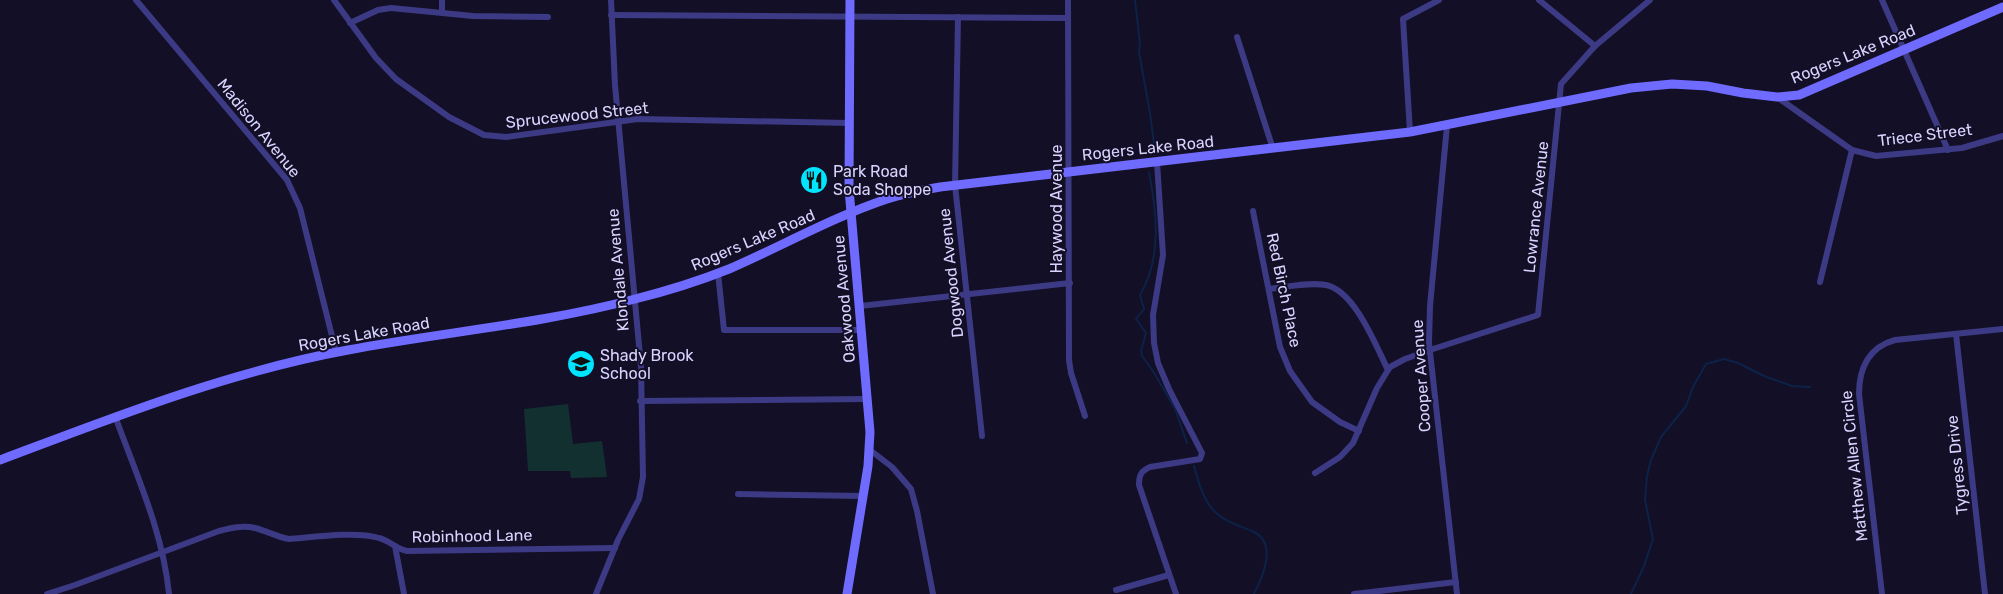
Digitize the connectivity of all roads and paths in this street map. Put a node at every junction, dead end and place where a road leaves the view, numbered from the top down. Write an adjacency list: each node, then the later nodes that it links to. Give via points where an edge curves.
1 (136, 0): 48 (street, Madison Avenue, via 286,180 296,197)
2 (334, 0): 18 (street, Sprucewood Street)
3 (442, 0): 12 (street)
4 (611, 0): 13 (street, Klondale Avenue)
5 (850, 0): 15 (main road, Oakwood Avenue)
6 (1068, 0): 17 (street, Haywood Avenue)
7 (1438, 0): 27 (street, via 1403,20)
8 (1539, 0): 20 (street)
9 (1650, 0): 20 (street)
10 (1882, 0): 21 (street)
11 (2003, 7): 21 (main road, Rogers Lake Road)
12 (442, 12): 14 (street, via 496,17); 18 (street, via 391,8 378,10)
13 (611, 15): 15 (street); 24 (street, Klondale Avenue)
14 (548, 16)
15 (850, 16): 16 (street); 25 (main road, Oakwood Avenue)
16 (958, 17): 17 (street); 34 (street, Dogwood Avenue)
17 (1068, 18): 33 (street, Haywood Avenue)
18 (350, 23): 24 (street, Sprucewood Street, via 396,79 449,117 484,135 506,137)
19 (1237, 37): 29 (street)
20 (1595, 46): 23 (street, via 1561,84)
21 (1904, 51): 22 (main road, Rogers Lake Road, via 1799,95); 31 (street)
22 (1777, 97): 23 (main road, Rogers Lake Road, via 1672,84); 30 (street, Triece Street)
23 (1559, 101): 26 (main road, Rogers Lake Road); 47 (street, Lowrance Avenue, via 1538,315)
24 (618, 121): 25 (street, Sprucewood Street); 42 (street, Klondale Avenue)
25 (849, 123): 36 (main road, Oakwood Avenue)
26 (1447, 126): 27 (main road, Rogers Lake Road); 47 (street, Cooper Avenue, via 1430,306)
27 (1410, 132): 29 (main road, Rogers Lake Road)
28 (2003, 136): 31 (street, Triece Street)
29 (1272, 149): 32 (main road, Rogers Lake Road)
30 (1852, 150): 31 (street, Triece Street, via 1876,156); 38 (street)
31 (1948, 150)
32 (1157, 162): 33 (main road, Rogers Lake Road); 64 (street, via 1162,255 1153,315 1154,343 1158,363 1202,453 1200,459 1150,467 1140,475 1142,496)
33 (1069, 172): 34 (main road, Rogers Lake Road); 39 (street, Haywood Avenue)
34 (956, 185): 36 (main road, Rogers Lake Road, via 904,194); 41 (street, Dogwood Avenue)
35 (1253, 211): 40 (street, Red Birch Place)
36 (851, 212): 37 (main road, Rogers Lake Road); 43 (main road, Oakwood Avenue)
37 (718, 273): 42 (main road, Rogers Lake Road); 45 (street, via 724,330)
38 (1820, 282)
39 (1070, 283): 41 (street); 53 (street, Haywood Avenue, via 1069,360)
40 (1268, 289): 49 (street, via 1328,285 1343,294 1355,306); 54 (street, Red Birch Place, via 1280,347 1290,371 1312,402)
41 (967, 294): 43 (street); 55 (street, Dogwood Avenue)
42 (634, 300): 48 (main road, Rogers Lake Road); 51 (street, Klondale Avenue, via 641,367)
43 (860, 306): 45 (main road, Oakwood Avenue)
44 (2003, 329): 46 (street, Matthew Allen Circle)
45 (861, 330): 50 (main road, Oakwood Avenue)
46 (1956, 334): 76 (street, Matthew Allen Circle, via 1887,342 1872,352 1863,367 1859,394); 77 (street, Tygress Drive)
47 (1430, 350): 49 (street, via 1405,359); 65 (street, Cooper Avenue)
48 (336, 352): 52 (main road, Rogers Lake Road, via 224,380)
49 (1388, 370): 54 (street)
50 (867, 399): 51 (street); 56 (main road, Oakwood Avenue)
51 (640, 402): 62 (street, Klondale Avenue, via 643,477 639,499)
52 (115, 416): 57 (main road, Rogers Lake Road); 63 (street)
53 (1085, 416)
54 (1359, 431): 58 (street, via 1353,444)
55 (982, 436)
56 (870, 450): 60 (main road, Oakwood Avenue); 72 (street, via 892,467 910,489)
57 (0, 460)
58 (1315, 473)
59 (738, 494): 60 (street)
60 (864, 496): 71 (main road, Oakwood Avenue)
61 (395, 546): 62 (street, Robinhood Lane, via 407,551); 63 (street, Robinhood Lane, via 379,537 289,538 240,527); 69 (street)
62 (615, 548): 70 (street, Klondale Avenue)
63 (162, 551): 67 (street, Robinhood Lane); 68 (street)
64 (1169, 575): 66 (street); 73 (street)
65 (1456, 582): 74 (street); 75 (street, Cooper Avenue)
66 (1116, 590)
67 (50, 594)
68 (169, 594)
69 (404, 594)
70 (596, 594)
71 (847, 594)
72 (933, 594)
73 (1176, 594)
74 (1354, 594)
75 (1457, 594)
76 (1882, 594)
77 (1985, 594)

